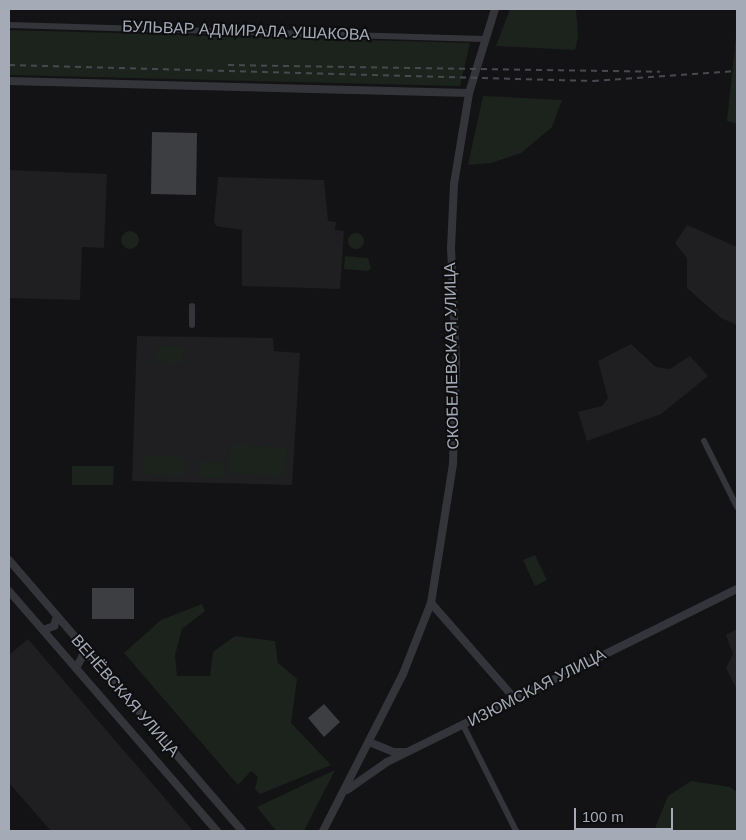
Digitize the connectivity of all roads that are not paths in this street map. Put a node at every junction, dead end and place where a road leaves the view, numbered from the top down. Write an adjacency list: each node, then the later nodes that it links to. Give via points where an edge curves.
1 (495, 9): 3 (street, СКОБЕЛЕВСКАЯ УЛИЦА)
2 (9, 24): 3 (street, БУЛЬВАР АДМИРАЛА УШАКОВА)
3 (484, 39): 5 (street, СКОБЕЛЕВСКАЯ УЛИЦА)
4 (9, 82): 5 (street)
5 (469, 93): 13 (street, СКОБЕЛЕВСКАЯ УЛИЦА, via 456,169 451,248 456,362 454,464)
6 (192, 306): 7 (street)
7 (192, 325)
8 (704, 441): 9 (street)
9 (737, 507)
10 (9, 560): 14 (street, ВЕНЁВСКАЯ УЛИЦА)
11 (737, 589): 18 (street, ИЗЮМСКАЯ УЛИЦА)
12 (9, 591): 15 (street, ВЕНЁВСКАЯ УЛИЦА)
13 (432, 603): 18 (street); 20 (street, СКОБЕЛЕВСКАЯ УЛИЦА)
14 (57, 616): 15 (street, via 54,626); 16 (street, ВЕНЁВСКАЯ УЛИЦА)
15 (43, 630): 17 (street, ВЕНЁВСКАЯ УЛИЦА)
16 (91, 656): 17 (street, via 82,657); 24 (street, ВЕНЁВСКАЯ УЛИЦА)
17 (76, 668): 23 (street, ВЕНЁВСКАЯ УЛИЦА)
18 (515, 700): 19 (street, ИЗЮМСКАЯ УЛИЦА)
19 (463, 725): 21 (street, ИЗЮМСКАЯ УЛИЦА); 26 (street)
20 (369, 742): 21 (street, via 394,752); 22 (street, СКОБЕЛЕВСКАЯ УЛИЦА)
21 (408, 752): 22 (street, ИЗЮМСКАЯ УЛИЦА, via 360,778)
22 (342, 795): 25 (street, СКОБЕЛЕВСКАЯ УЛИЦА)
23 (216, 831)
24 (242, 831)
25 (323, 831)
26 (516, 831)

